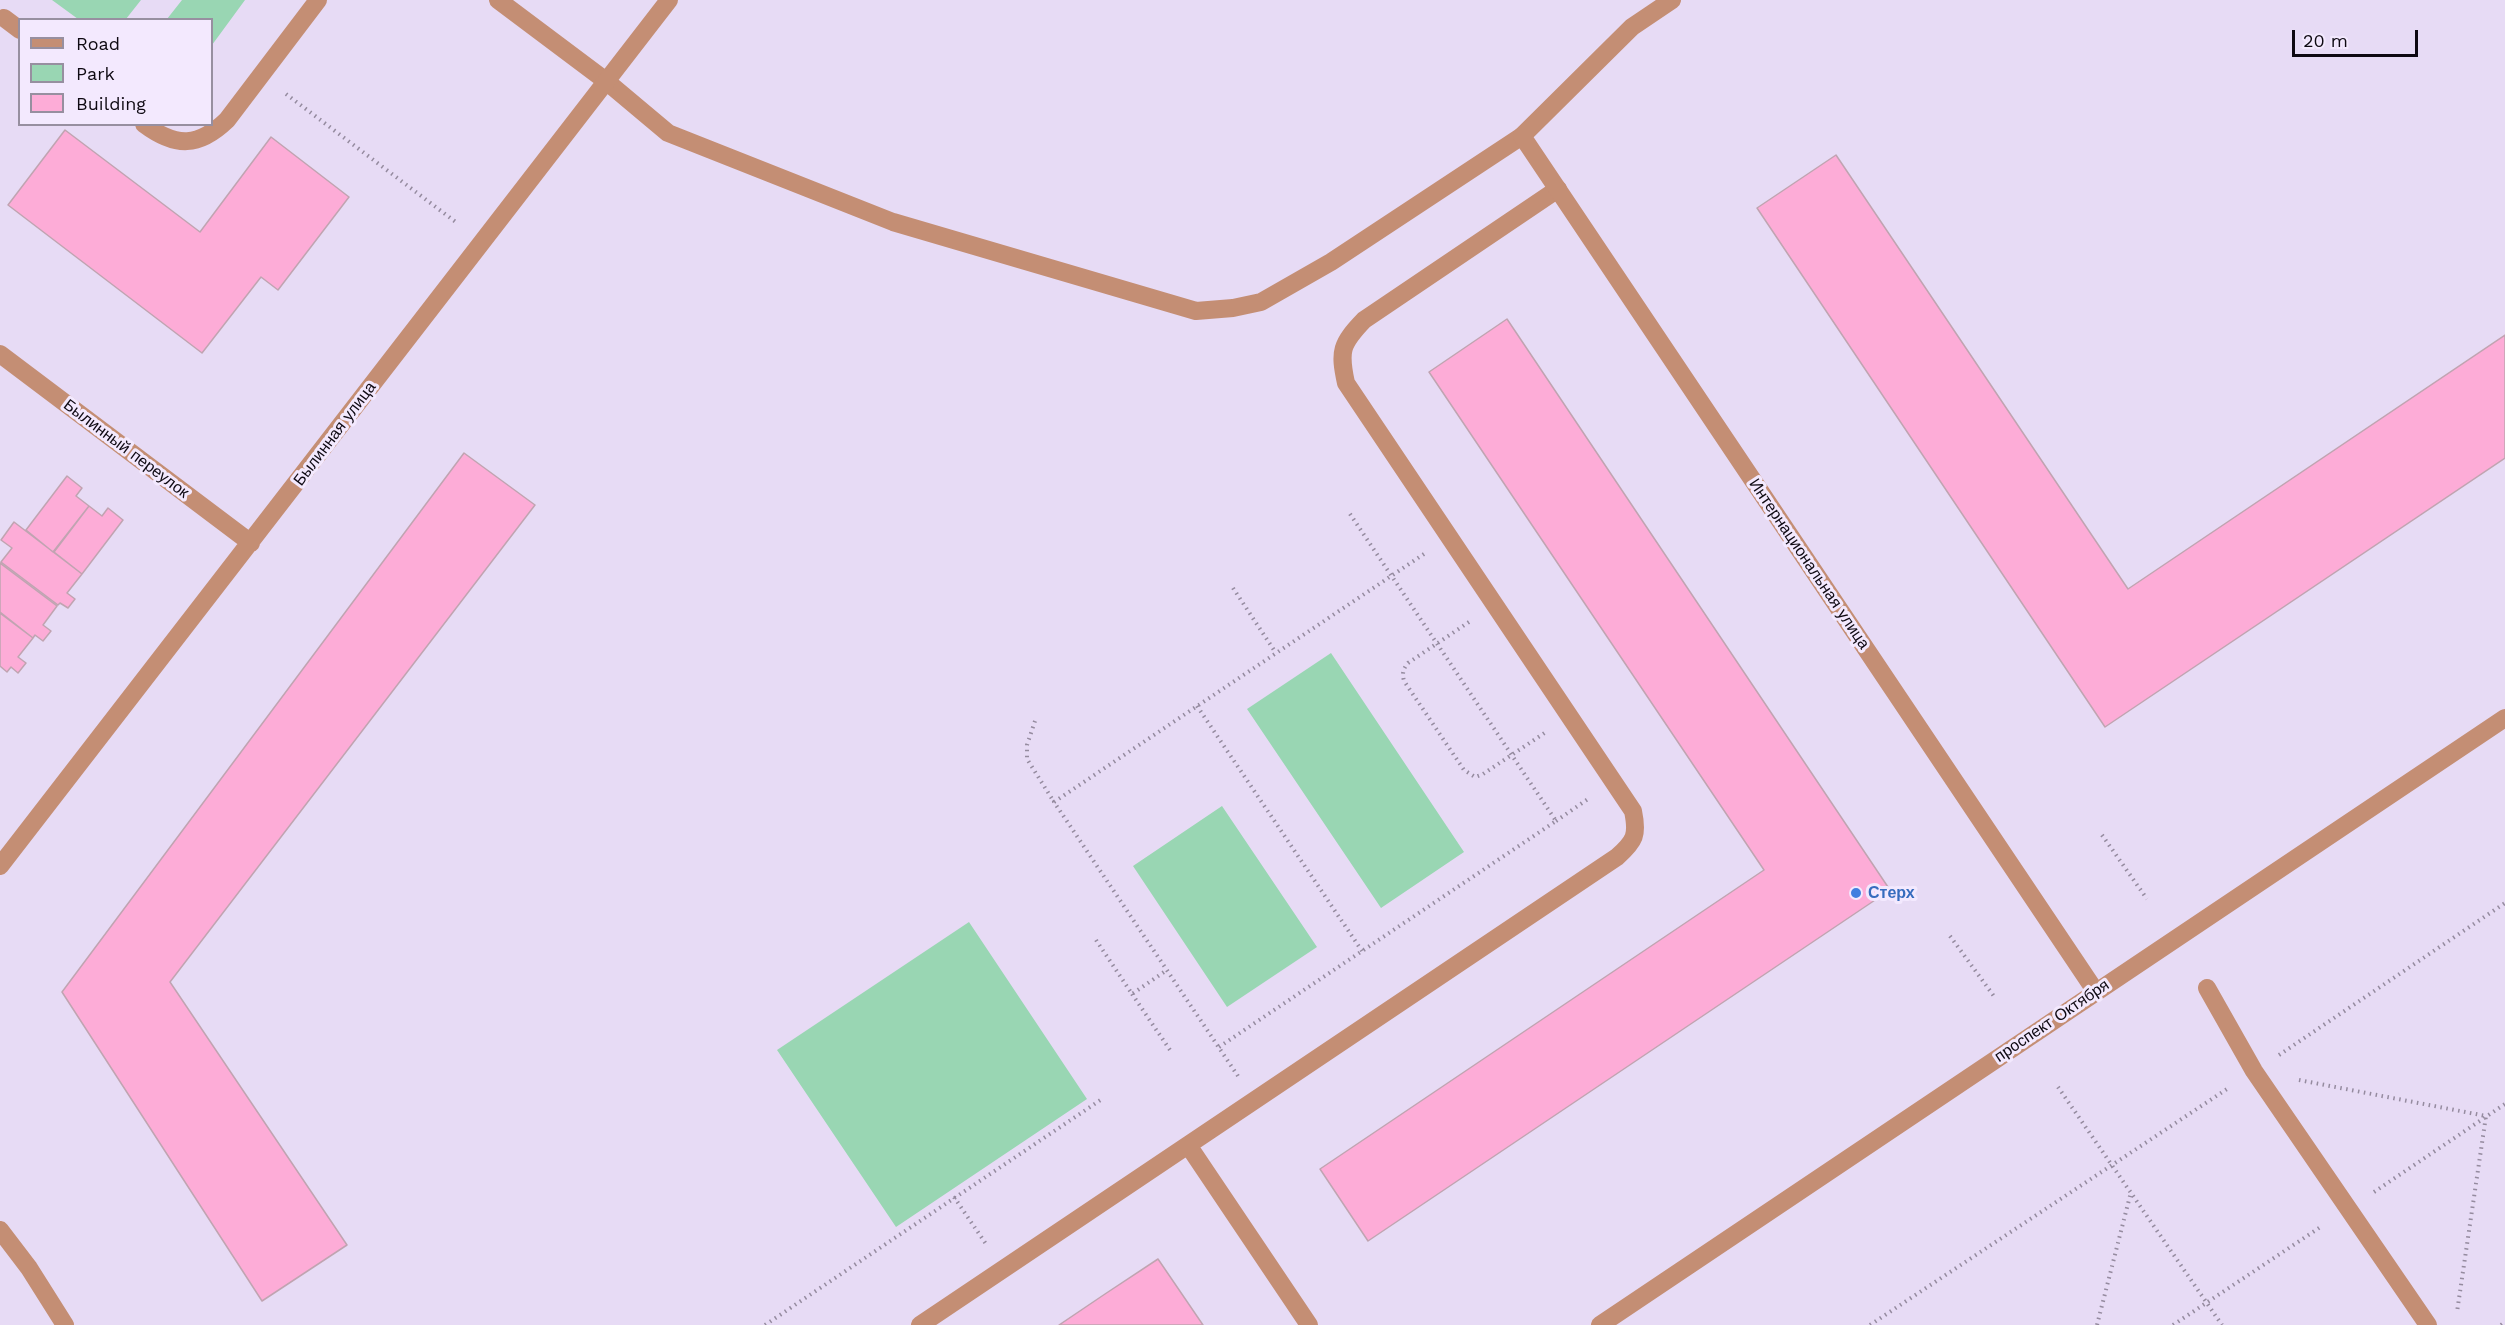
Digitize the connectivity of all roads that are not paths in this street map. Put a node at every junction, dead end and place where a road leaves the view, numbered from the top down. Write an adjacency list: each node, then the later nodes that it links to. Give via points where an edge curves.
1 (318, 0): 8 (street, via 228,120 213,134 177,142)
2 (498, 0): 7 (street)
3 (669, 0): 7 (street, Былинная улица)
4 (1672, 0): 9 (street, via 1632,27)
5 (4, 18): 6 (street)
6 (18, 28)
7 (606, 81): 9 (street, via 668,133 893,222 1196,311 1261,302 1331,262); 12 (street, Былинная улица)
8 (147, 126)
9 (1522, 136): 10 (street, Интернациональная улица)
10 (1558, 189): 16 (street, Интернациональная улица); 17 (street, via 1364,320 1347,338 1340,356 1346,383 1633,811 1637,828 1631,845)
11 (0, 354): 12 (street, Былинный переулок)
12 (251, 543): 14 (street, Былинная улица)
13 (2505, 718): 16 (street, проспект Октября)
14 (0, 866)
15 (2207, 988): 23 (street, via 2254,1071)
16 (2096, 992): 22 (street, проспект Октября)
17 (1188, 1145): 20 (street); 21 (street)
18 (0, 1230): 19 (street)
19 (64, 1325)
20 (920, 1325)
21 (1309, 1325)
22 (1600, 1325)
23 (2428, 1325)

